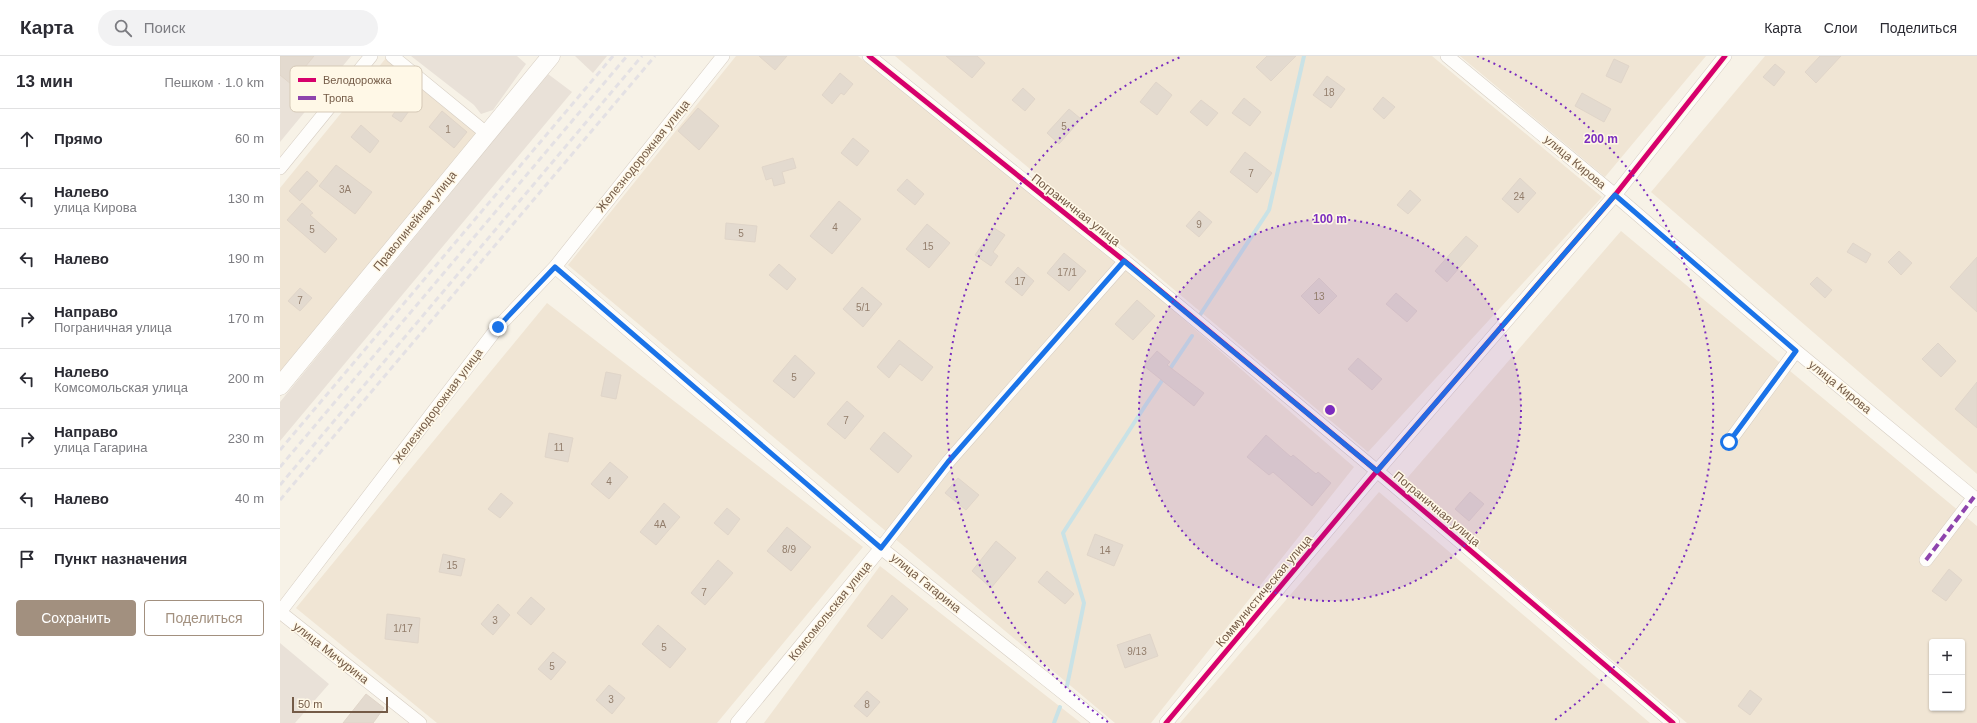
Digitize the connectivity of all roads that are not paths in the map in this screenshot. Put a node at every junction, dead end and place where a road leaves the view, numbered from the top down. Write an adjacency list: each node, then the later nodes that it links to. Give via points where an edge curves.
1 (371, 56): 8 (street)
2 (392, 56): 9 (street)
3 (551, 56): 12 (main road, Праволинейная улица)
4 (723, 56): 16 (street, Железнодорожная улица)
5 (869, 56): 15 (street, Пограничная улица)
6 (1447, 56): 14 (street, улица Кирова)
7 (1725, 56): 14 (street, Коммунистическая улица)
8 (363, 66)
9 (404, 66)
10 (422, 81): 12 (street)
11 (326, 112): 13 (street)
12 (486, 133): 18 (main road, Праволинейная улица)
13 (280, 168)
14 (1615, 195): 17 (street, улица Кирова); 20 (street, Коммунистическая улица)
15 (1124, 261): 20 (street, Пограничная улица); 22 (street, Комсомольская улица, via 948,462)
16 (555, 267): 22 (street, улица Гагарина); 24 (street, Железнодорожная улица, via 498,327)
17 (1796, 351): 19 (street); 21 (street, улица Кирова)
18 (280, 386)
19 (1729, 442)
20 (1377, 471): 28 (street, Коммунистическая улица); 29 (street, Пограничная улица)
21 (1976, 499): 23 (street)
22 (881, 548): 26 (street, Комсомольская улица); 27 (street, улица Гагарина)
23 (1926, 560)
24 (280, 612): 25 (street, улица Мичурина)
25 (420, 723)
26 (737, 723)
27 (1101, 723)
28 (1166, 723)
29 (1673, 723)

